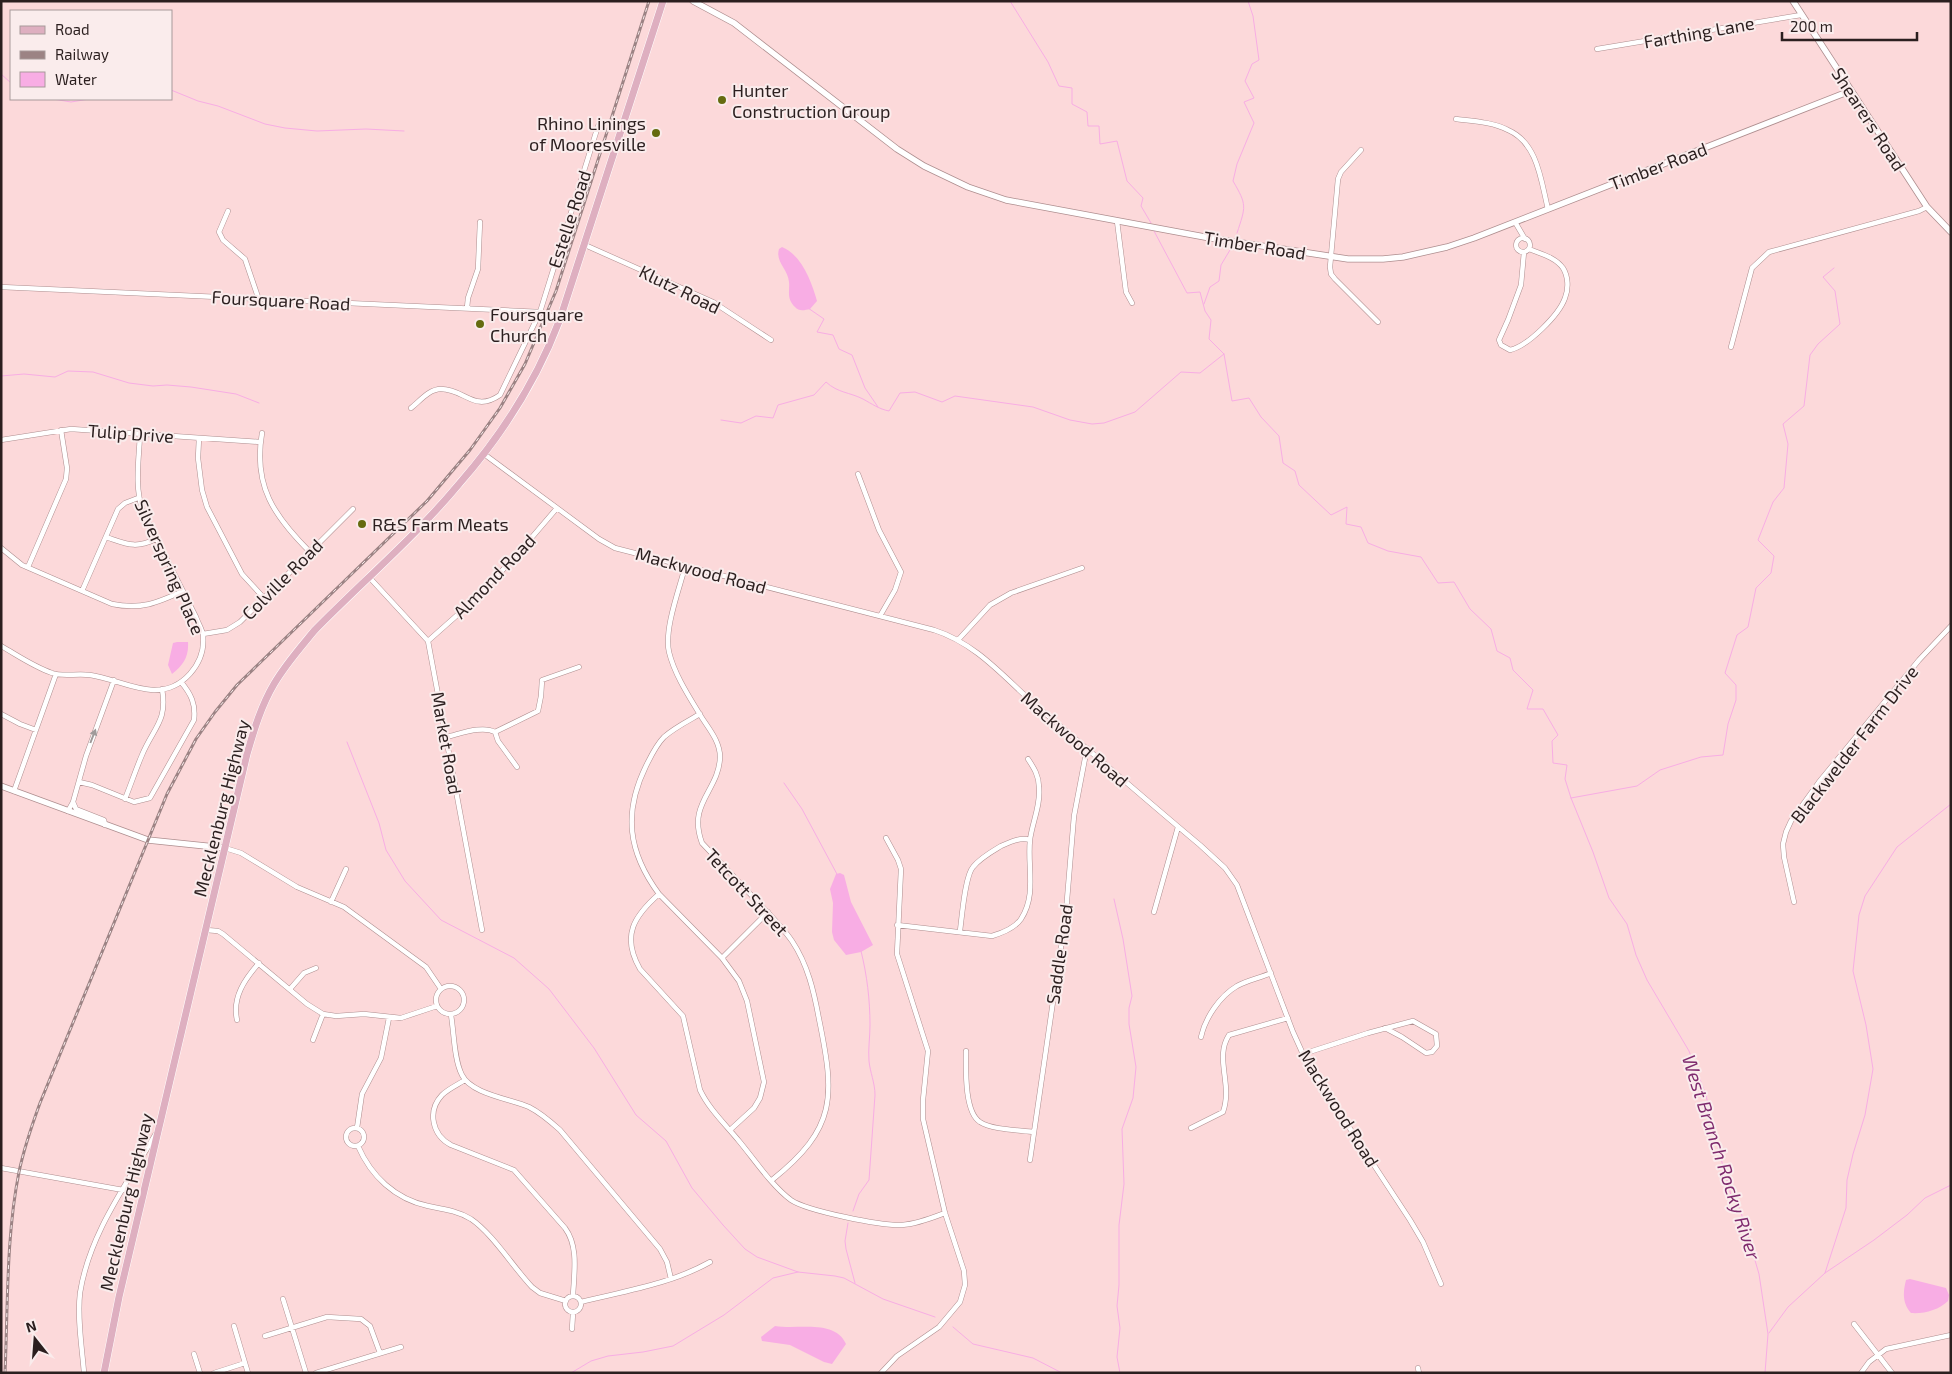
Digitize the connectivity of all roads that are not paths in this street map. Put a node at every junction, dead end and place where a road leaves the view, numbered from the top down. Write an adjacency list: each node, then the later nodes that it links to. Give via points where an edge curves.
1 (663, 1): 19 (main road, Mecklenburg Highway)
2 (693, 1): 13 (street, Timber Road, via 734,23 924,166 979,192 1006,200)
3 (1793, 1): 4 (street, Shearers Road)
4 (1802, 15): 5 (street, Farthing Lane); 6 (street, Shearers Road)
5 (1597, 50)
6 (1850, 91): 10 (street, Shearers Road); 11 (street, Timber Road)
7 (1456, 119): 11 (street, via 1507,129 1523,139 1534,159)
8 (598, 126): 27 (street, Estelle Road)
9 (1361, 150): 22 (street, via 1338,179)
10 (1927, 207): 16 (street, Shearers Road); 31 (street, via 1769,252 1752,268)
11 (1548, 209): 15 (street, Timber Road)
12 (228, 211): 24 (street, via 219,232 223,240 245,260)
13 (1117, 220): 22 (street, Timber Road); 25 (street, via 1126,292)
14 (480, 222): 26 (street, via 478,269)
15 (1517, 225): 17 (street); 18 (street); 22 (street, Timber Road, via 1411,255 1374,259)
16 (1951, 232)
17 (1525, 239): 18 (street); 20 (street, via 1530,243)
18 (1519, 240): 21 (street, via 1517,248)
19 (585, 245): 28 (main road, Mecklenburg Highway); 30 (street, Klutz Road, via 713,302)
20 (1529, 249): 21 (street); 21 (street, via 1558,262 1563,268 1567,276 1566,297 1535,335 1510,350 1499,340 1521,285)
21 (1524, 252)
22 (1330, 257): 29 (street, via 1331,274)
23 (1, 287): 24 (street, Foursquare Road)
24 (259, 300): 26 (street, Foursquare Road)
25 (1132, 303)
26 (467, 308): 27 (street, Foursquare Road)
27 (540, 312): 28 (street, Foursquare Road); 32 (street, Estelle Road, via 500,395 477,402 441,389 429,393)
28 (560, 319): 39 (main road, Mecklenburg Highway, via 524,396)
29 (1378, 322)
30 (771, 340)
31 (1731, 347)
32 (411, 408)
33 (61, 430): 35 (street, Tulip Drive); 37 (street, Tulip Drive); 48 (street, via 66,479)
34 (262, 433): 38 (street)
35 (140, 434): 36 (street, Tulip Drive); 41 (street, Silverspring Place)
36 (199, 438): 38 (street, Tulip Drive); 54 (street, via 198,458 207,507 242,574)
37 (1, 440)
38 (260, 442): 47 (street, via 264,488 284,525)
39 (484, 454): 42 (street, Mackwood Road); 51 (main road, Mecklenburg Highway, via 458,486)
40 (858, 474): 55 (street, via 879,530 901,572)
41 (138, 498): 44 (street, via 118,509); 45 (street, Silverspring Place)
42 (557, 508): 49 (street, Mackwood Road, via 615,548); 59 (street, Almond Road, via 472,602)
43 (352, 509): 47 (street, Colville Road)
44 (106, 537): 45 (street, via 137,546); 52 (street)
45 (156, 539): 53 (street, Silverspring Place)
46 (1, 548): 48 (street)
47 (310, 552): 54 (street, Colville Road)
48 (28, 567): 52 (street)
49 (684, 567): 55 (street, Mackwood Road); 67 (street, Tetcott Street, via 670,622 669,651 675,671)
50 (1082, 568): 58 (street, via 1011,593 990,605)
51 (369, 577): 59 (street); 84 (main road, Mecklenburg Highway, via 314,631 274,685 254,730)
52 (82, 591): 53 (street, via 125,607 147,606)
53 (183, 591): 57 (street, Silverspring Place)
54 (264, 598): 57 (street, Colville Road, via 234,626)
55 (880, 616): 58 (street, Mackwood Road)
56 (1951, 626): 88 (street, Blackwelder Farm Drive, via 1819,782 1792,821 1783,844)
57 (203, 634): 64 (street, Silverspring Place, via 199,661)
58 (958, 640): 71 (street, Mackwood Road, via 976,651)
59 (428, 641): 70 (street, Market Road)
60 (1, 646): 62 (street, Silverspring Place)
61 (579, 667): 69 (street, via 542,680 538,711)
62 (56, 674): 63 (street, Silverspring Place, via 89,674); 68 (street)
63 (114, 680): 65 (street, Silverspring Place, via 148,690); 74 (street, one-way to 63)
64 (181, 682): 65 (street, Silverspring Place); 77 (street, via 193,701 194,720 150,798 134,802)
65 (162, 689): 77 (street, via 163,716 142,753)
66 (1, 714): 68 (street)
67 (700, 714): 86 (street, via 658,744 633,800 634,848 643,870); 89 (street, Tetcott Street, via 716,740 720,758 698,813 702,843)
68 (36, 730): 76 (street)
69 (495, 732): 70 (street); 73 (street)
70 (446, 737): 93 (street, Market Road)
71 (1087, 748): 81 (street, Mackwood Road); 117 (street, Saddle Road, via 1074,816 1066,912)
72 (1028, 759): 83 (street, via 1040,788)
73 (517, 767)
74 (79, 782): 77 (street); 78 (street)
75 (1, 786): 76 (street)
76 (14, 791): 79 (street)
77 (125, 799)
78 (73, 802): 79 (street); 80 (street, via 76,809 104,820)
79 (68, 811): 80 (street)
80 (106, 825): 84 (street, via 148,840)
81 (1178, 827): 90 (street); 98 (street, Mackwood Road, via 1225,868 1237,885)
82 (886, 838): 91 (street, via 901,869)
83 (1030, 840): 94 (street, via 1010,842 990,852 972,867); 94 (street, via 1030,887 1027,909 1020,921 1005,932 992,936)
84 (225, 848): 87 (street, via 241,853 297,888); 92 (main road, Mecklenburg Highway)
85 (346, 869): 87 (street)
86 (659, 894): 95 (street); 116 (street, via 637,917 631,934 632,951 640,969 684,1016 700,1090)
87 (331, 902): 100 (street, via 344,907 426,967)
88 (1794, 902)
89 (768, 912): 95 (street); 121 (street, Tetcott Street, via 793,942 807,969 819,1017 829,1084 825,1114 816,1134 804,1151)
90 (1154, 912)
91 (897, 924): 94 (street); 123 (street, via 897,954 928,1051 923,1119)
92 (206, 930): 96 (street, via 224,934); 115 (main road, Mecklenburg Highway)
93 (482, 930)
94 (960, 931)
95 (722, 958): 116 (street, via 747,1001 764,1082 754,1108)
96 (259, 963): 99 (street); 106 (street, via 238,994)
97 (316, 968): 99 (street, via 304,972)
98 (1271, 972): 105 (street, Mackwood Road); 108 (street, via 1238,986 1221,1000 1203,1027)
99 (290, 989): 102 (street)
100 (441, 989): 101 (street, via 436,996); 103 (street, via 453,987 464,996 462,1008)
101 (437, 1006): 103 (street, via 441,1012); 104 (street, via 408,1017)
102 (323, 1014): 104 (street); 109 (street)
103 (452, 1015): 112 (street, via 459,1068)
104 (389, 1018): 113 (street, via 382,1058 362,1094)
105 (1288, 1018): 111 (street, Mackwood Road); 114 (street, via 1229,1035 1222,1058 1227,1085 1223,1112)
106 (237, 1020)
107 (1385, 1028): 107 (street, via 1426,1053 1437,1046 1436,1034 1413,1021); 111 (street)
108 (1201, 1037)
109 (313, 1040)
110 (966, 1051): 117 (street, via 969,1100 979,1122)
111 (1303, 1054): 126 (street, Mackwood Road, via 1410,1220)
112 (464, 1080): 125 (street, via 476,1089 533,1109 560,1130 660,1249); 127 (street, via 443,1094 436,1104 433,1121 437,1132 450,1145 514,1170 565,1228 574,1247)
113 (357, 1128): 118 (street, via 364,1137); 118 (street, via 351,1129 346,1136 349,1144)
114 (1191, 1128)
115 (159, 1130): 122 (street); 144 (main road, Mecklenburg Highway)
116 (730, 1130): 121 (street)
117 (1034, 1132): 119 (street, Saddle Road)
118 (358, 1146): 129 (street, via 376,1176 394,1192 412,1201 452,1210 469,1218 485,1231 532,1287 540,1293)
119 (1030, 1160)
120 (1, 1168): 122 (street)
121 (772, 1180): 123 (street, via 787,1197 801,1206 876,1222 904,1225)
122 (123, 1190): 143 (street, via 95,1241 85,1269 80,1294)
123 (946, 1213): 150 (street, via 964,1271 965,1286 960,1302 939,1327 897,1356)
124 (710, 1262): 125 (street)
125 (671, 1280): 130 (street)
126 (1442, 1284)
127 (573, 1296): 129 (street); 130 (street)
128 (283, 1299): 134 (street)
129 (566, 1301): 131 (street, via 566,1308)
130 (581, 1302): 131 (street, via 580,1309)
131 (573, 1312): 135 (street)
132 (1854, 1324): 141 (street)
133 (234, 1326): 142 (street)
134 (292, 1328): 137 (street); 139 (street, via 328,1317 361,1319 370,1326); 148 (street)
135 (572, 1329)
136 (1951, 1335): 141 (street, via 1903,1344)
137 (265, 1336)
138 (401, 1347): 139 (street)
139 (380, 1353): 149 (street)
140 (194, 1354): 145 (street)
141 (1878, 1354): 151 (street); 152 (street)
142 (245, 1364): 146 (street); 147 (street)
143 (84, 1373)
144 (104, 1373)
145 (200, 1373)
146 (214, 1373)
147 (248, 1373)
148 (306, 1373)
149 (316, 1373)
150 (881, 1373)
151 (1861, 1373)
152 (1892, 1373)

